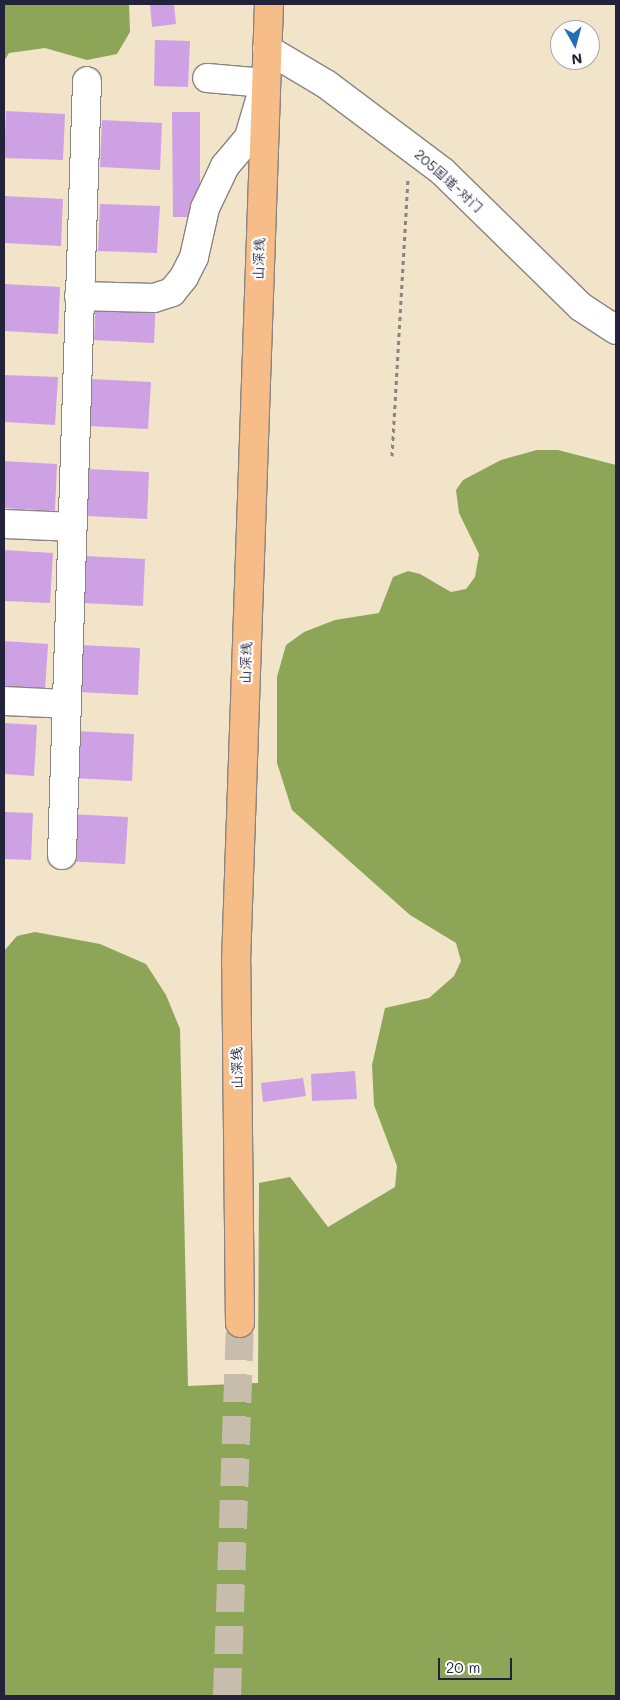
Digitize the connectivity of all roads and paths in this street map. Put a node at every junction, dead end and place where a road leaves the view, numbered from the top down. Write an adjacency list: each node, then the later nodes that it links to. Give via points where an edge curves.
1 (270, 4): 2 (highway, 山深线)
2 (267, 49): 5 (highway, 山深线); 6 (street, 205国道-对门, via 326,84)
3 (207, 78): 5 (street)
4 (87, 81): 7 (street)
5 (265, 83): 7 (street, via 249,137 225,166 205,208 194,256 172,292 154,298); 15 (highway, 山深线, via 236,963)
6 (409, 146): 8 (street, 205国道-对门, via 443,172 581,307); 9 (path)
7 (79, 296): 11 (street)
8 (616, 330)
9 (392, 456)
10 (4, 524): 11 (street)
11 (72, 527): 13 (street)
12 (4, 701): 13 (street)
13 (67, 704): 14 (street)
14 (62, 855)
15 (240, 1323)

